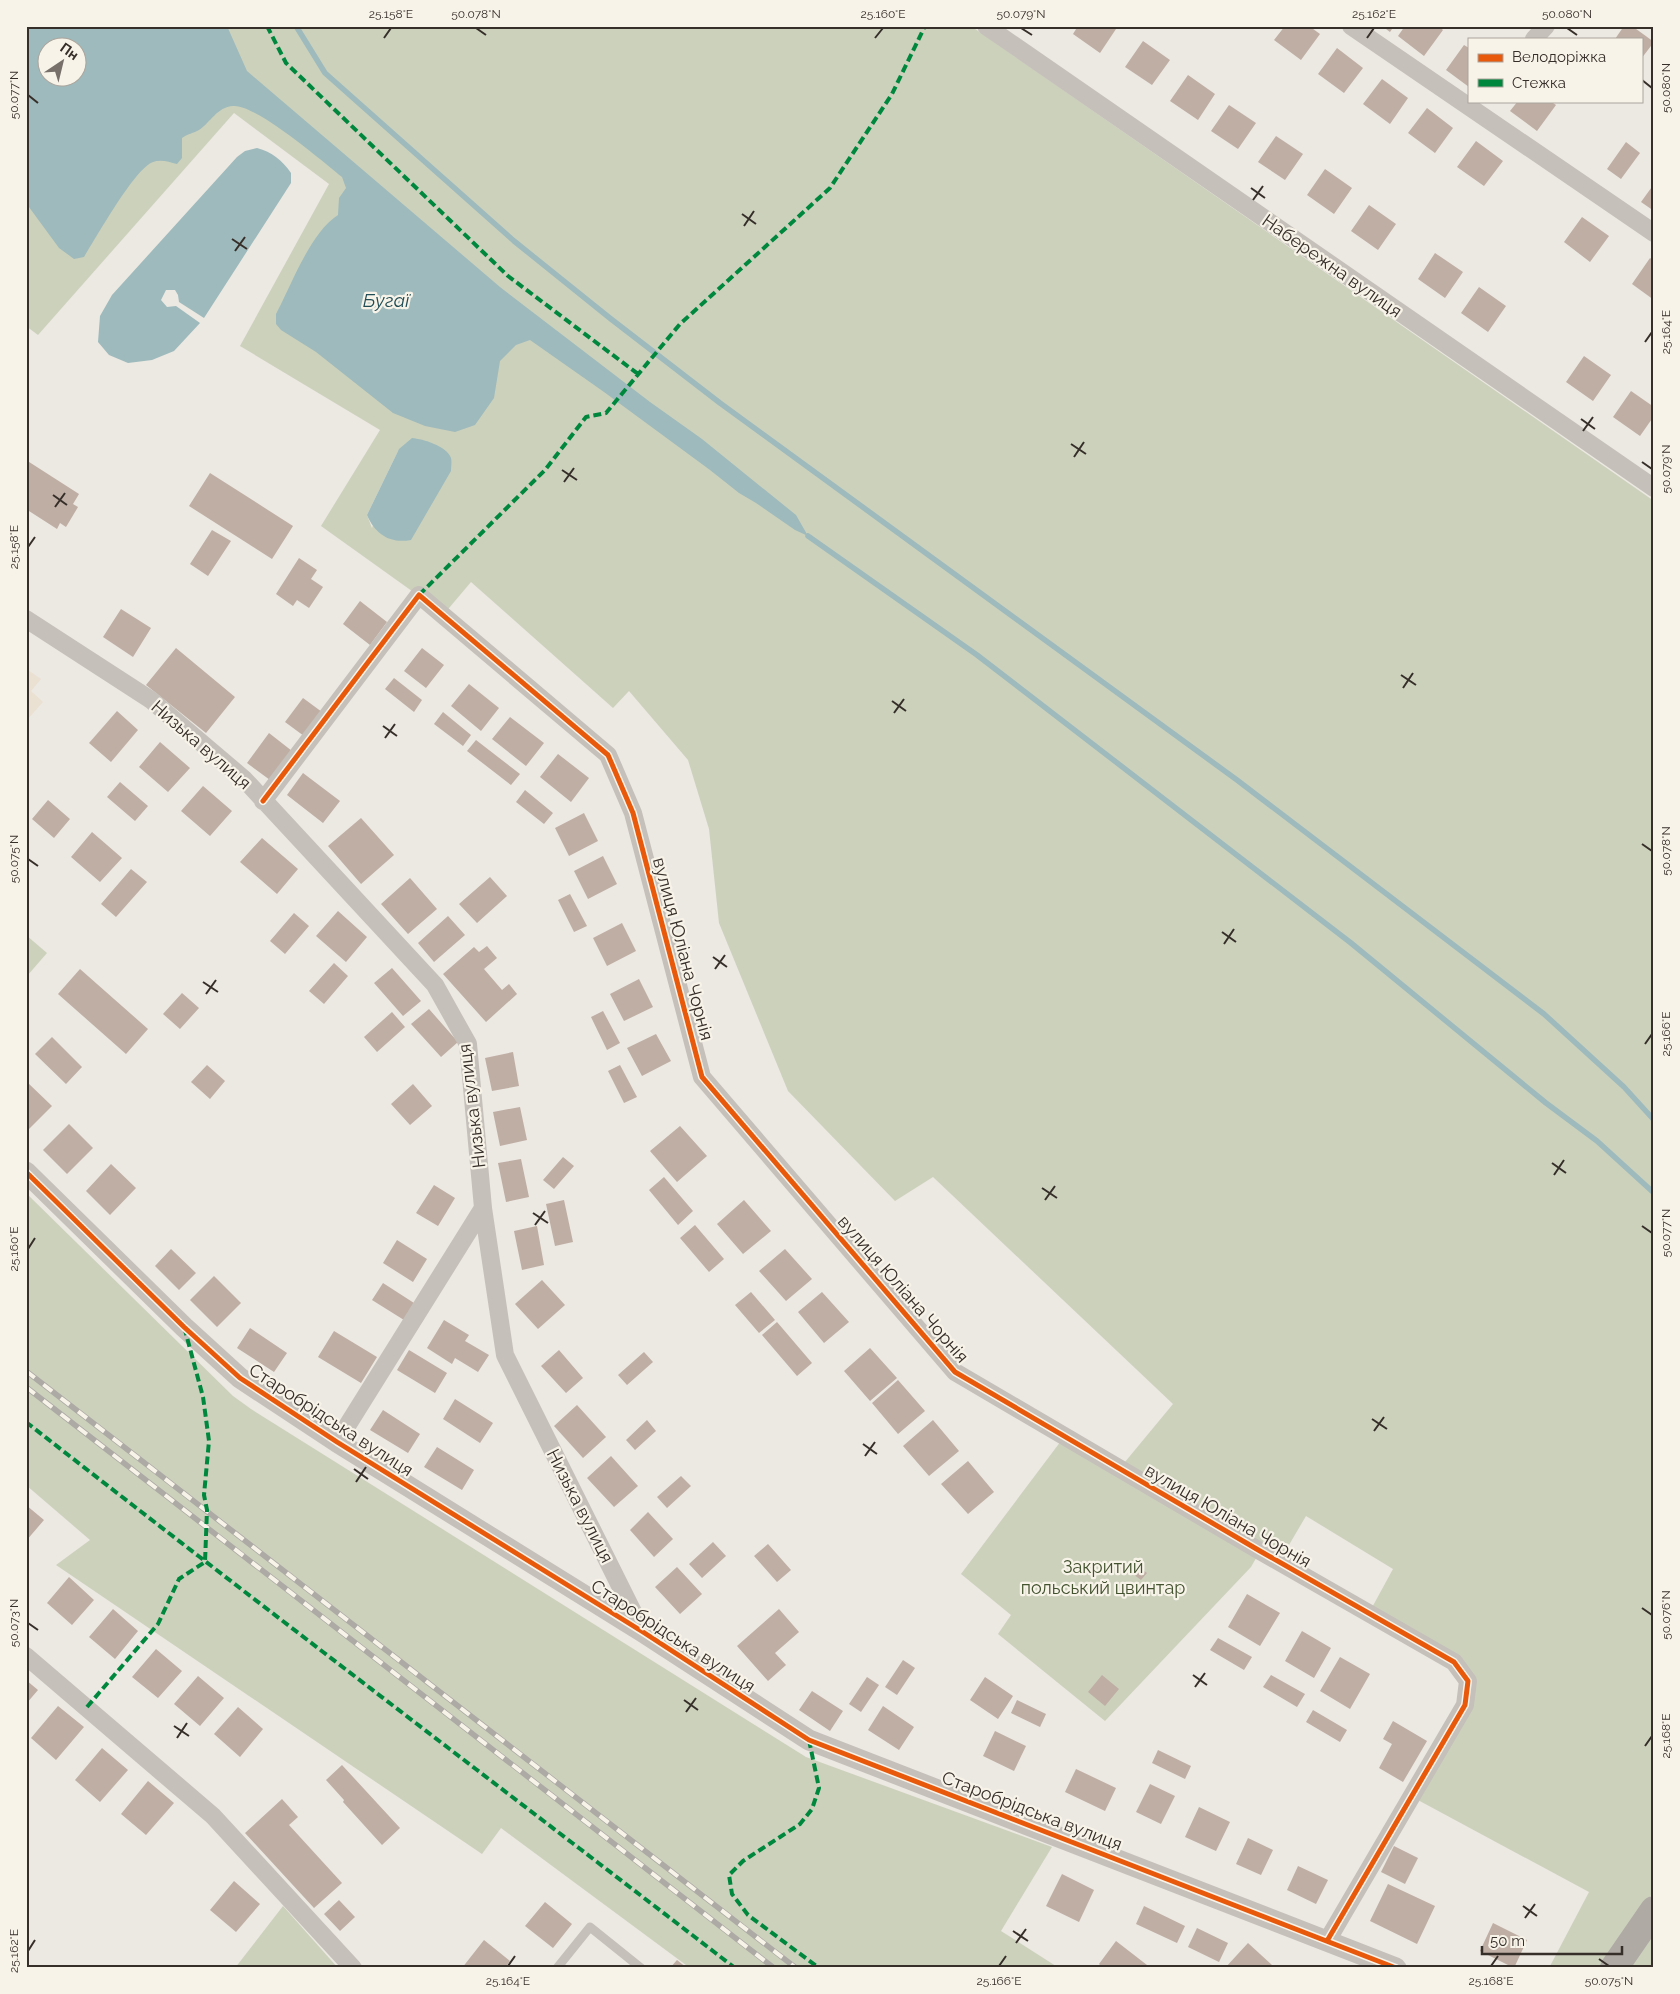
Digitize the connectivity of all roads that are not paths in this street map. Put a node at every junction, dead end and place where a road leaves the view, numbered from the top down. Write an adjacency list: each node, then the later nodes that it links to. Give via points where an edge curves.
1 (986, 26): 8 (street, Набережна вулиця)
2 (1351, 26): 5 (street)
3 (1546, 26): 4 (street)
4 (1535, 38)
5 (1468, 100)
6 (1474, 104): 7 (street)
7 (1654, 233)
8 (1654, 488)
9 (26, 619): 10 (street, Низька вулиця, via 151,700 244,779)
10 (263, 800): 12 (street, Низька вулиця, via 435,985 468,1044); 17 (street, вулиця Юліана Чорнія, via 419,595 608,755 633,813 702,1077 955,1372 1454,1662 1468,1681 1465,1705)
11 (26, 1172): 13 (street, Старобрідська вулиця, via 240,1378)
12 (483, 1208): 13 (street); 14 (street, Низька вулиця, via 504,1355)
13 (337, 1442): 14 (street, Старобрідська вулиця)
14 (643, 1632): 17 (street, Старобрідська вулиця, via 809,1740)
15 (26, 1656): 18 (street, via 213,1816)
16 (1654, 1910): 22 (highway)
17 (1327, 1940): 21 (street, Старобрідська вулиця)
18 (353, 1968)
19 (557, 1968): 20 (lane, via 590,1927)
20 (641, 1968)
21 (1396, 1968)
22 (1614, 1968)

